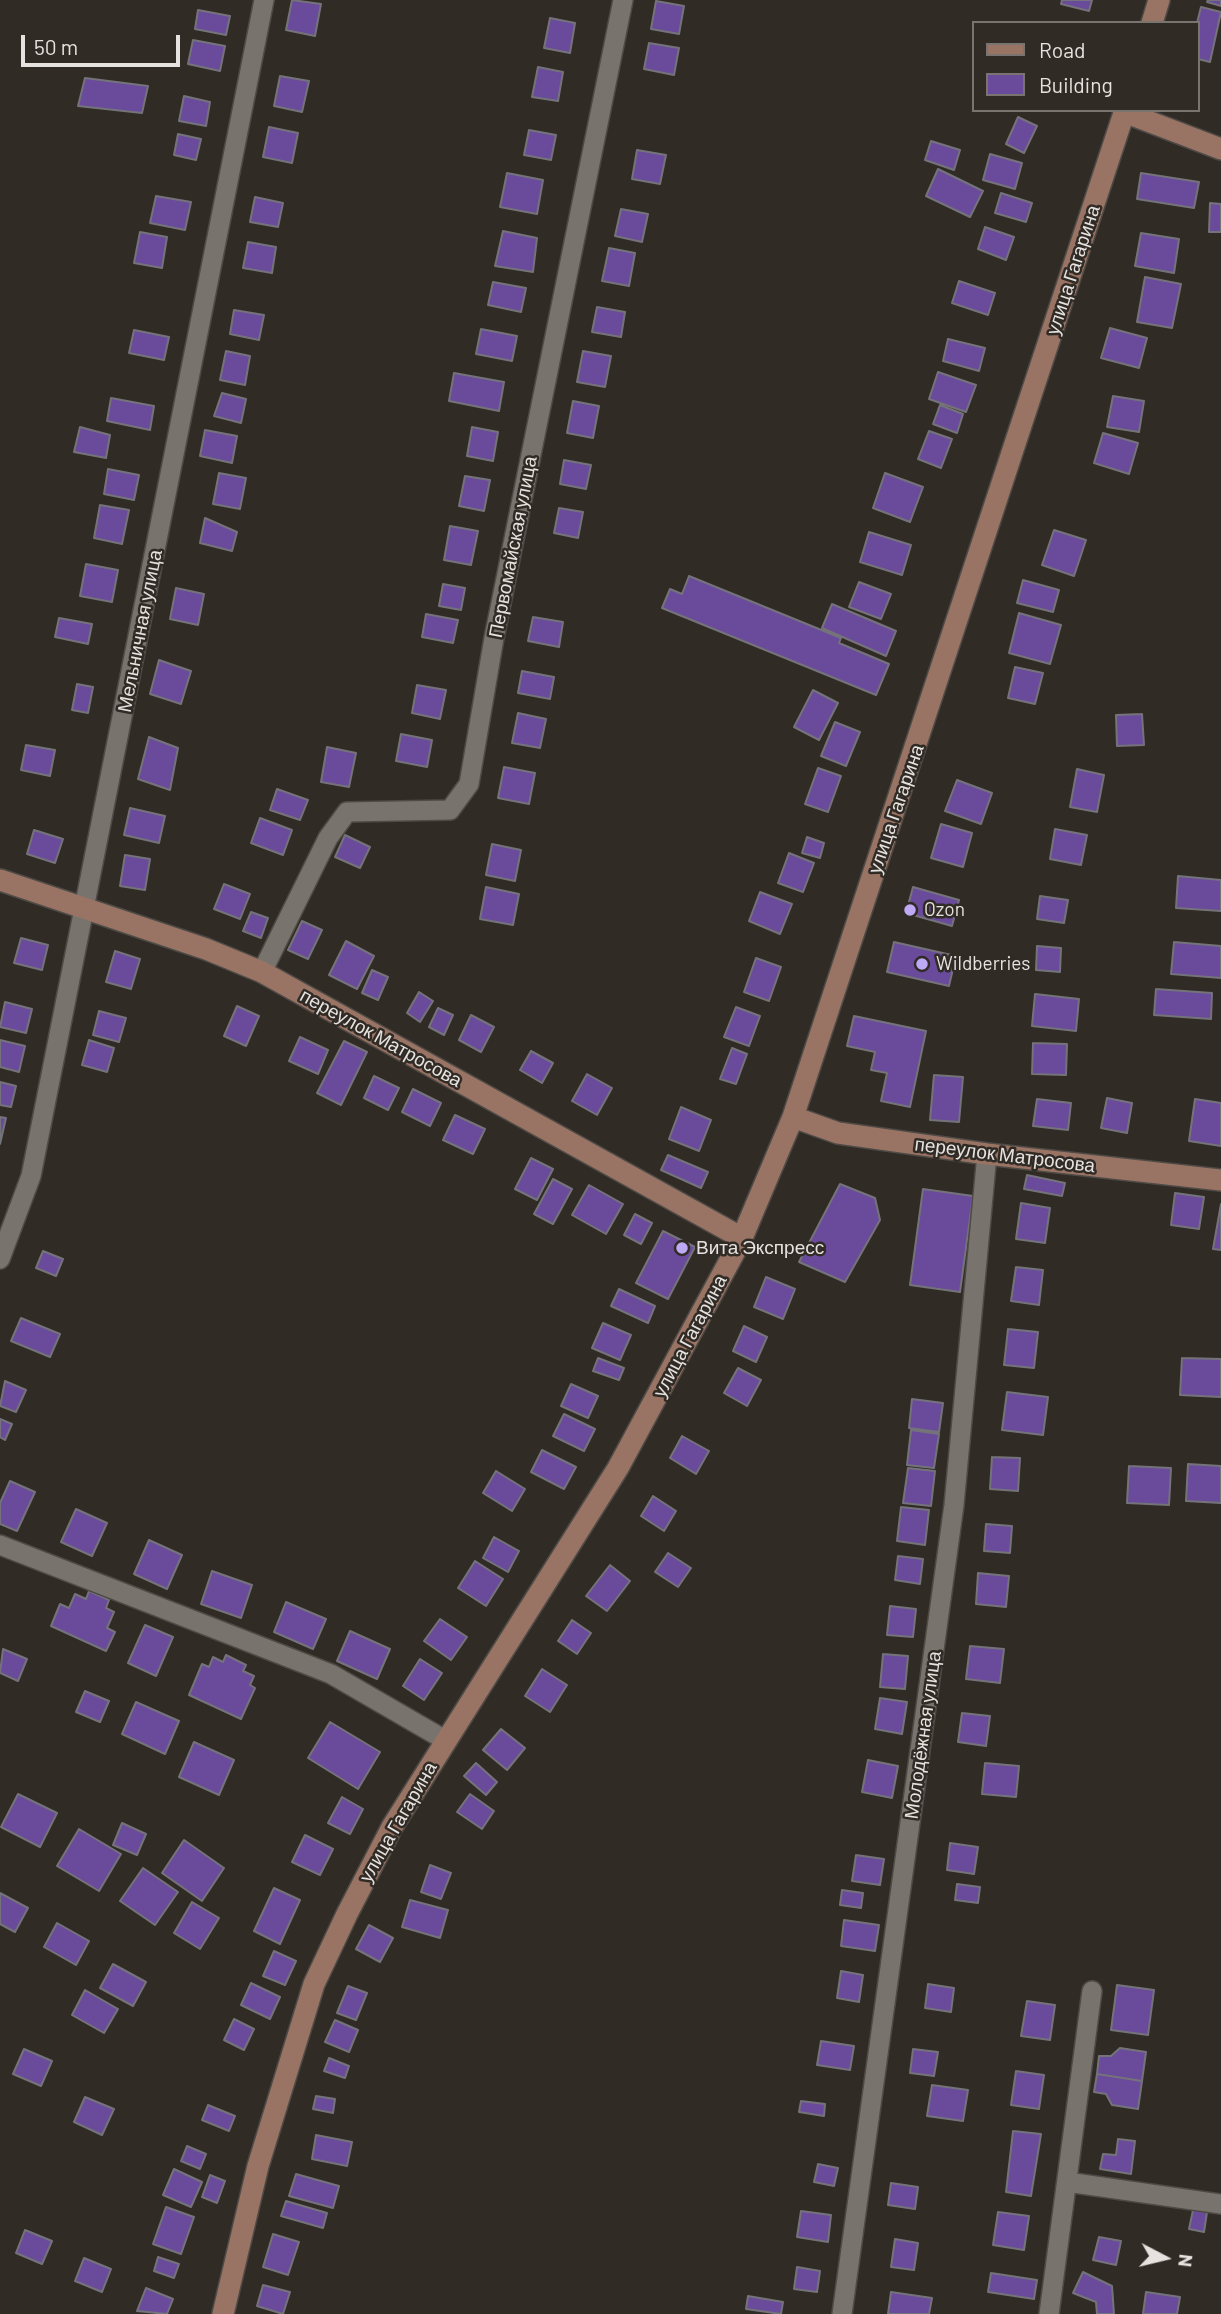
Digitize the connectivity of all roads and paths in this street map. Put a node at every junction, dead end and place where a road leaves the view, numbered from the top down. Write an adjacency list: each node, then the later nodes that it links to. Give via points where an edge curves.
1 (264, 0): 9 (street, Мельничная улица)
2 (623, 0): 10 (street, Первомайская улица, via 494,638 469,784 450,810 347,812 328,838)
3 (1159, 0): 4 (main road)
4 (1153, 21)
5 (1125, 112): 11 (main road, улица Гагарина)
6 (1128, 112): 7 (main road)
7 (1221, 149)
8 (0, 880): 9 (main road, переулок Матросова)
9 (86, 908): 10 (main road, переулок Матросова); 15 (street, Мельничная улица, via 31,1176)
10 (262, 971): 14 (main road, переулок Матросова)
11 (793, 1116): 12 (main road, переулок Матросова, via 838,1133); 14 (main road, улица Гагарина)
12 (987, 1154): 13 (main road, переулок Матросова); 22 (street, Молодёжная улица, via 954,1505)
13 (1221, 1180)
14 (743, 1238): 17 (main road, улица Гагарина, via 618,1468)
15 (0, 1259)
16 (0, 1545): 17 (street, via 331,1674)
17 (445, 1740): 21 (main road, улица Гагарина, via 392,1827 314,1984 258,2166)
18 (1092, 1991): 19 (street)
19 (1067, 2182): 20 (street); 23 (street)
20 (1221, 2204)
21 (223, 2314)
22 (842, 2314)
23 (1049, 2314)

